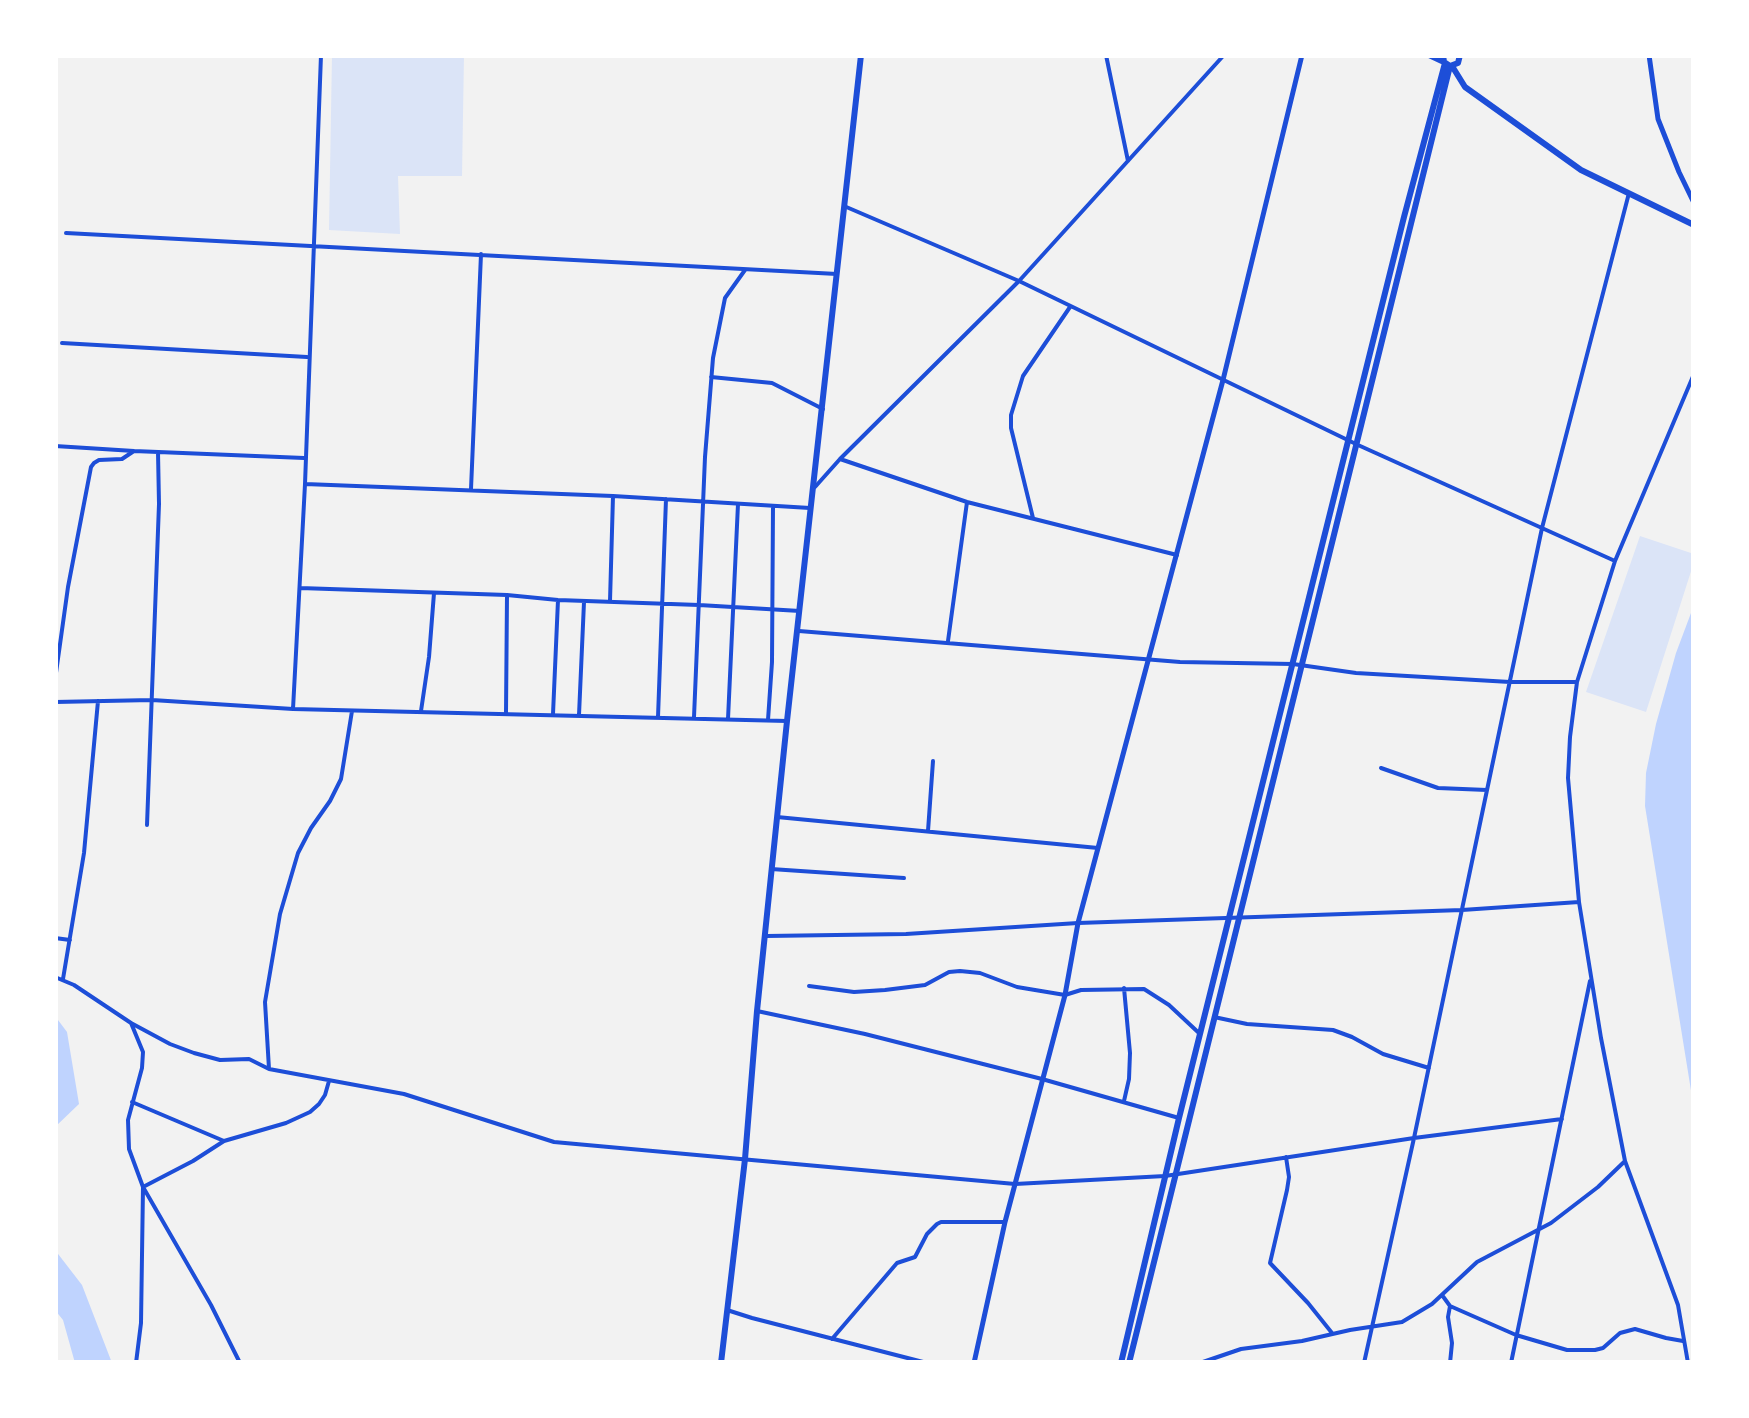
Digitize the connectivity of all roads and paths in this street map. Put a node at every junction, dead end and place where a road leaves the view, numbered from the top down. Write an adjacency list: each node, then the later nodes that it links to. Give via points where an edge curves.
1 (321, 55): 15 (street)
2 (862, 55): 12 (main road)
3 (1106, 55): 9 (street)
4 (1224, 55): 9 (street)
5 (1302, 55): 25 (main road)
6 (1429, 55): 8 (main road)
7 (1648, 55): 11 (main road, via 1658,120)
8 (1453, 60): 10 (main road, via 1466,87 1581,170); 27 (main road, via 1404,217); 28 (main road)
9 (1128, 161): 19 (street)
10 (1628, 193): 13 (main road); 45 (street)
11 (1694, 202)
12 (844, 206): 18 (main road); 19 (street)
13 (1694, 224)
14 (66, 233): 15 (street)
15 (313, 245): 16 (street); 22 (street)
16 (481, 254): 17 (street); 36 (street)
17 (746, 269): 18 (street); 24 (street, via 725,298)
18 (837, 274): 26 (main road)
19 (1020, 281): 20 (street); 33 (street)
20 (1070, 307): 25 (street); 44 (street, via 1023,376 1011,415)
21 (62, 343): 22 (street)
22 (309, 357): 32 (street)
23 (1694, 374): 47 (street)
24 (711, 378): 26 (street, via 772,384); 39 (street)
25 (1223, 380): 27 (street); 46 (main road)
26 (823, 409): 35 (main road)
27 (1350, 440): 28 (street); 62 (main road)
28 (1358, 445): 45 (street); 62 (main road)
29 (55, 446): 30 (street)
30 (134, 451): 31 (street); 63 (street, via 91,467)
31 (158, 452): 32 (street); 67 (street)
32 (306, 458): 34 (street)
33 (840, 459): 35 (street); 40 (street)
34 (306, 484): 36 (street); 48 (street)
35 (815, 488): 43 (main road)
36 (472, 491): 37 (street)
37 (613, 496): 38 (street); 53 (street)
38 (666, 499): 39 (street); 54 (street)
39 (704, 502): 41 (street); 55 (street)
40 (967, 502): 44 (street); 60 (street)
41 (738, 504): 42 (street); 56 (street)
42 (773, 506): 43 (street); 57 (street)
43 (812, 508): 58 (main road)
44 (1033, 519): 46 (street)
45 (1542, 528): 47 (street); 64 (street)
46 (1177, 555): 61 (main road)
47 (1616, 561): 65 (street)
48 (300, 588): 49 (street); 69 (street)
49 (434, 593): 50 (street); 71 (street)
50 (507, 596): 51 (street); 72 (street)
51 (558, 600): 52 (street); 73 (street)
52 (584, 602): 53 (street); 74 (street)
53 (610, 602): 54 (street)
54 (664, 604): 55 (street); 75 (street)
55 (700, 604): 56 (street); 76 (street)
56 (734, 606): 57 (street); 77 (street)
57 (771, 608): 58 (street); 78 (street)
58 (800, 611): 59 (main road)
59 (798, 631): 60 (street); 79 (main road)
60 (948, 642): 61 (street)
61 (1150, 659): 62 (street); 86 (main road)
62 (1297, 664): 64 (street); 91 (main road)
63 (55, 680)
64 (1510, 682): 65 (street); 82 (street)
65 (1577, 682): 89 (street, via 1568,778)
66 (98, 700): 67 (street); 68 (street); 95 (street)
67 (152, 700): 69 (street); 84 (street)
68 (55, 702)
69 (293, 709): 70 (street)
70 (352, 710): 71 (street); 107 (street, via 341,779 298,853 280,914 265,1002)
71 (421, 710): 72 (street)
72 (506, 713): 73 (street)
73 (553, 714): 74 (street)
74 (579, 715): 75 (street)
75 (658, 717): 76 (street)
76 (694, 718): 77 (street)
77 (728, 719): 78 (street)
78 (768, 720): 79 (street)
79 (787, 721): 83 (main road)
80 (933, 761): 85 (street)
81 (1381, 768): 82 (street, via 1438,788)
82 (1487, 790): 90 (street)
83 (776, 817): 85 (street); 87 (main road)
84 (147, 825)
85 (928, 831): 86 (street)
86 (1098, 848): 92 (main road)
87 (771, 869): 88 (street); 93 (main road)
88 (904, 878)
89 (1579, 902): 90 (street); 96 (street)
90 (1462, 910): 91 (street); 106 (street)
91 (1234, 918): 92 (street); 103 (main road); 105 (main road)
92 (1078, 923): 93 (street); 101 (main road)
93 (766, 936): 102 (main road)
94 (55, 938): 95 (street)
95 (70, 940): 98 (street)
96 (1591, 974): 113 (street); 118 (street)
97 (55, 977): 98 (street)
98 (63, 979): 104 (street)
99 (810, 986): 101 (street, via 885,990 925,986 960,972)
100 (1124, 988): 101 (street); 105 (street, via 1156,996); 110 (street, via 1130,1053)
101 (1065, 995): 108 (main road)
102 (757, 1011): 108 (street); 117 (main road)
103 (1214, 1017): 106 (street, via 1334,1030); 119 (main road)
104 (132, 1023): 107 (street, via 194,1054); 111 (street, via 142,1052)
105 (1201, 1035): 112 (main road)
106 (1428, 1068): 114 (street)
107 (269, 1069): 109 (street)
108 (1042, 1079): 110 (street); 121 (main road)
109 (329, 1081): 115 (street, via 310,1112); 117 (street, via 404,1094 554,1142)
110 (1124, 1101): 112 (street)
111 (132, 1102): 115 (street); 122 (street, via 129,1149)
112 (1179, 1118): 120 (main road)
113 (1562, 1119): 114 (street); 124 (street)
114 (1414, 1138): 116 (street); 128 (street)
115 (224, 1141): 122 (street)
116 (1286, 1156): 119 (street); 129 (street, via 1289,1177 1270,1264)
117 (744, 1159): 121 (street); 127 (main road)
118 (1624, 1161): 124 (street); 132 (street, via 1678,1305)
119 (1176, 1174): 120 (street); 142 (main road)
120 (1166, 1176): 121 (street); 141 (main road)
121 (1015, 1184): 123 (main road)
122 (143, 1187): 135 (street); 136 (street)
123 (1006, 1222): 131 (street, via 937,1224 915,1257 897,1263); 140 (main road)
124 (1539, 1228): 125 (street, via 1478,1262); 130 (street)
125 (1442, 1295): 126 (street); 128 (street, via 1402,1322)
126 (1450, 1306): 130 (street); 144 (street)
127 (728, 1310): 131 (street); 137 (main road)
128 (1372, 1326): 129 (street); 134 (street)
129 (1332, 1333): 143 (street)
130 (1516, 1334): 132 (street, via 1567,1350 1603,1348 1636,1328); 145 (street)
131 (832, 1338): 133 (street)
132 (1684, 1341): 146 (street)
133 (894, 1355): 138 (street); 139 (street)
134 (1365, 1362)
135 (136, 1363)
136 (240, 1363)
137 (721, 1363)
138 (892, 1363)
139 (927, 1363)
140 (974, 1363)
141 (1121, 1363)
142 (1129, 1363)
143 (1200, 1363)
144 (1450, 1363)
145 (1512, 1363)
146 (1688, 1363)

